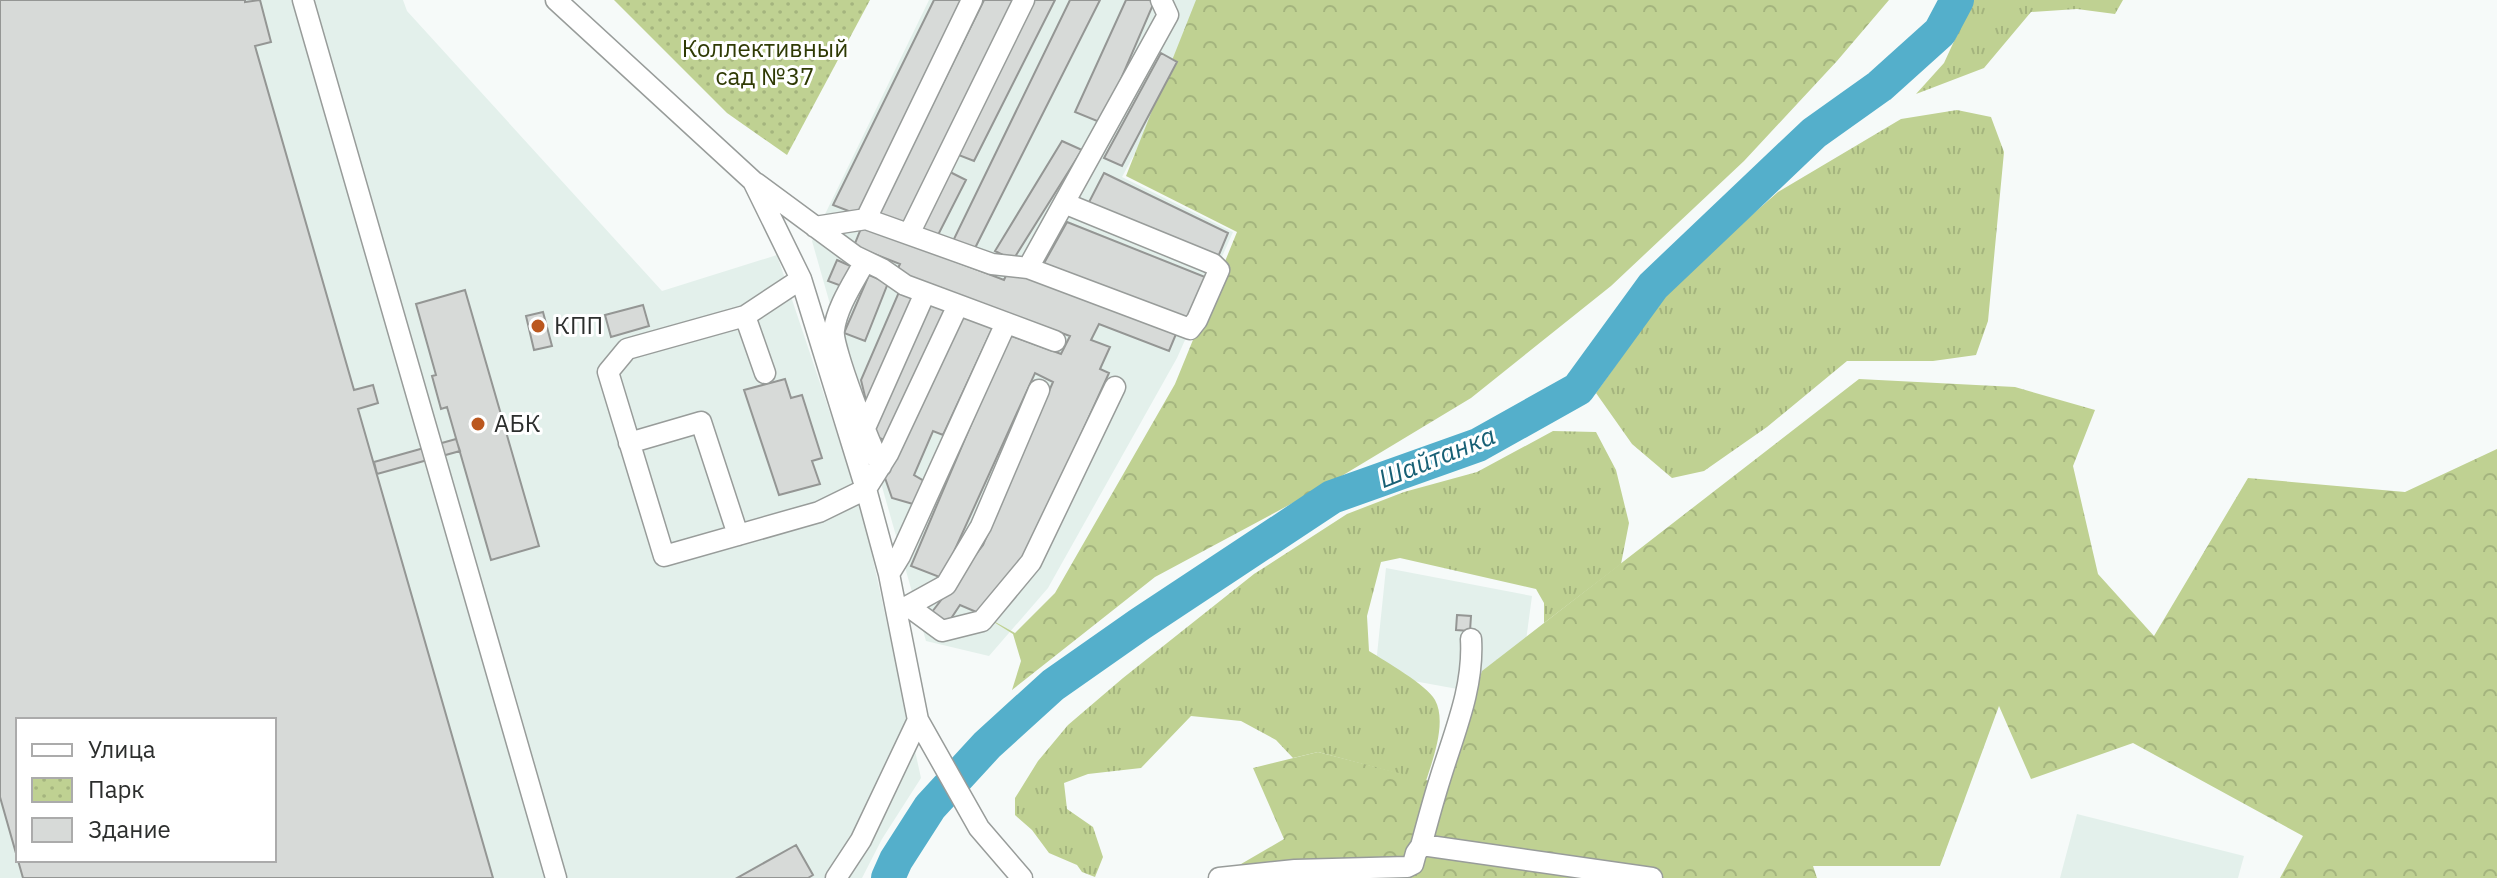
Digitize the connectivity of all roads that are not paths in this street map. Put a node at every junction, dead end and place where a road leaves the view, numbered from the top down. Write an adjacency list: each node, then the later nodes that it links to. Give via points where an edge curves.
1 (303, 0): 32 (street)
2 (556, 0): 6 (street)
3 (972, 0): 8 (street)
4 (1024, 0): 10 (street)
5 (1161, 0): 7 (street, via 1168,15)
6 (753, 181): 9 (street); 13 (street)
7 (1064, 203): 12 (street); 12 (street, via 1213,264 1219,270 1197,320 1190,329)
8 (866, 219): 9 (street); 10 (street)
9 (815, 227): 11 (street)
10 (909, 234): 12 (street, via 992,264)
11 (865, 261): 14 (street); 22 (street, via 833,333)
12 (1028, 268)
13 (801, 279): 16 (street); 25 (street)
14 (925, 293): 15 (street); 22 (street)
15 (958, 305): 17 (street); 24 (street)
16 (745, 316): 19 (street); 23 (street, via 627,349 608,372)
17 (1006, 323): 18 (street); 27 (street)
18 (1055, 341)
19 (765, 373)
20 (1115, 387): 28 (street, via 1031,562 982,621 942,631)
21 (1039, 390): 28 (street, via 981,526 946,585)
22 (865, 428): 24 (street)
23 (629, 443): 26 (street, via 701,422); 26 (street, via 664,556)
24 (881, 466): 25 (street)
25 (866, 489): 26 (street, via 819,512); 27 (street)
26 (738, 535)
27 (889, 574): 28 (street)
28 (902, 610): 30 (street)
29 (1471, 639): 31 (street, via 1465,703)
30 (918, 720): 33 (street, via 861,840); 34 (street, via 979,828)
31 (1416, 863): 35 (street); 36 (street)
32 (556, 878)
33 (836, 878)
34 (1022, 878)
35 (1219, 878)
36 (1652, 878)

